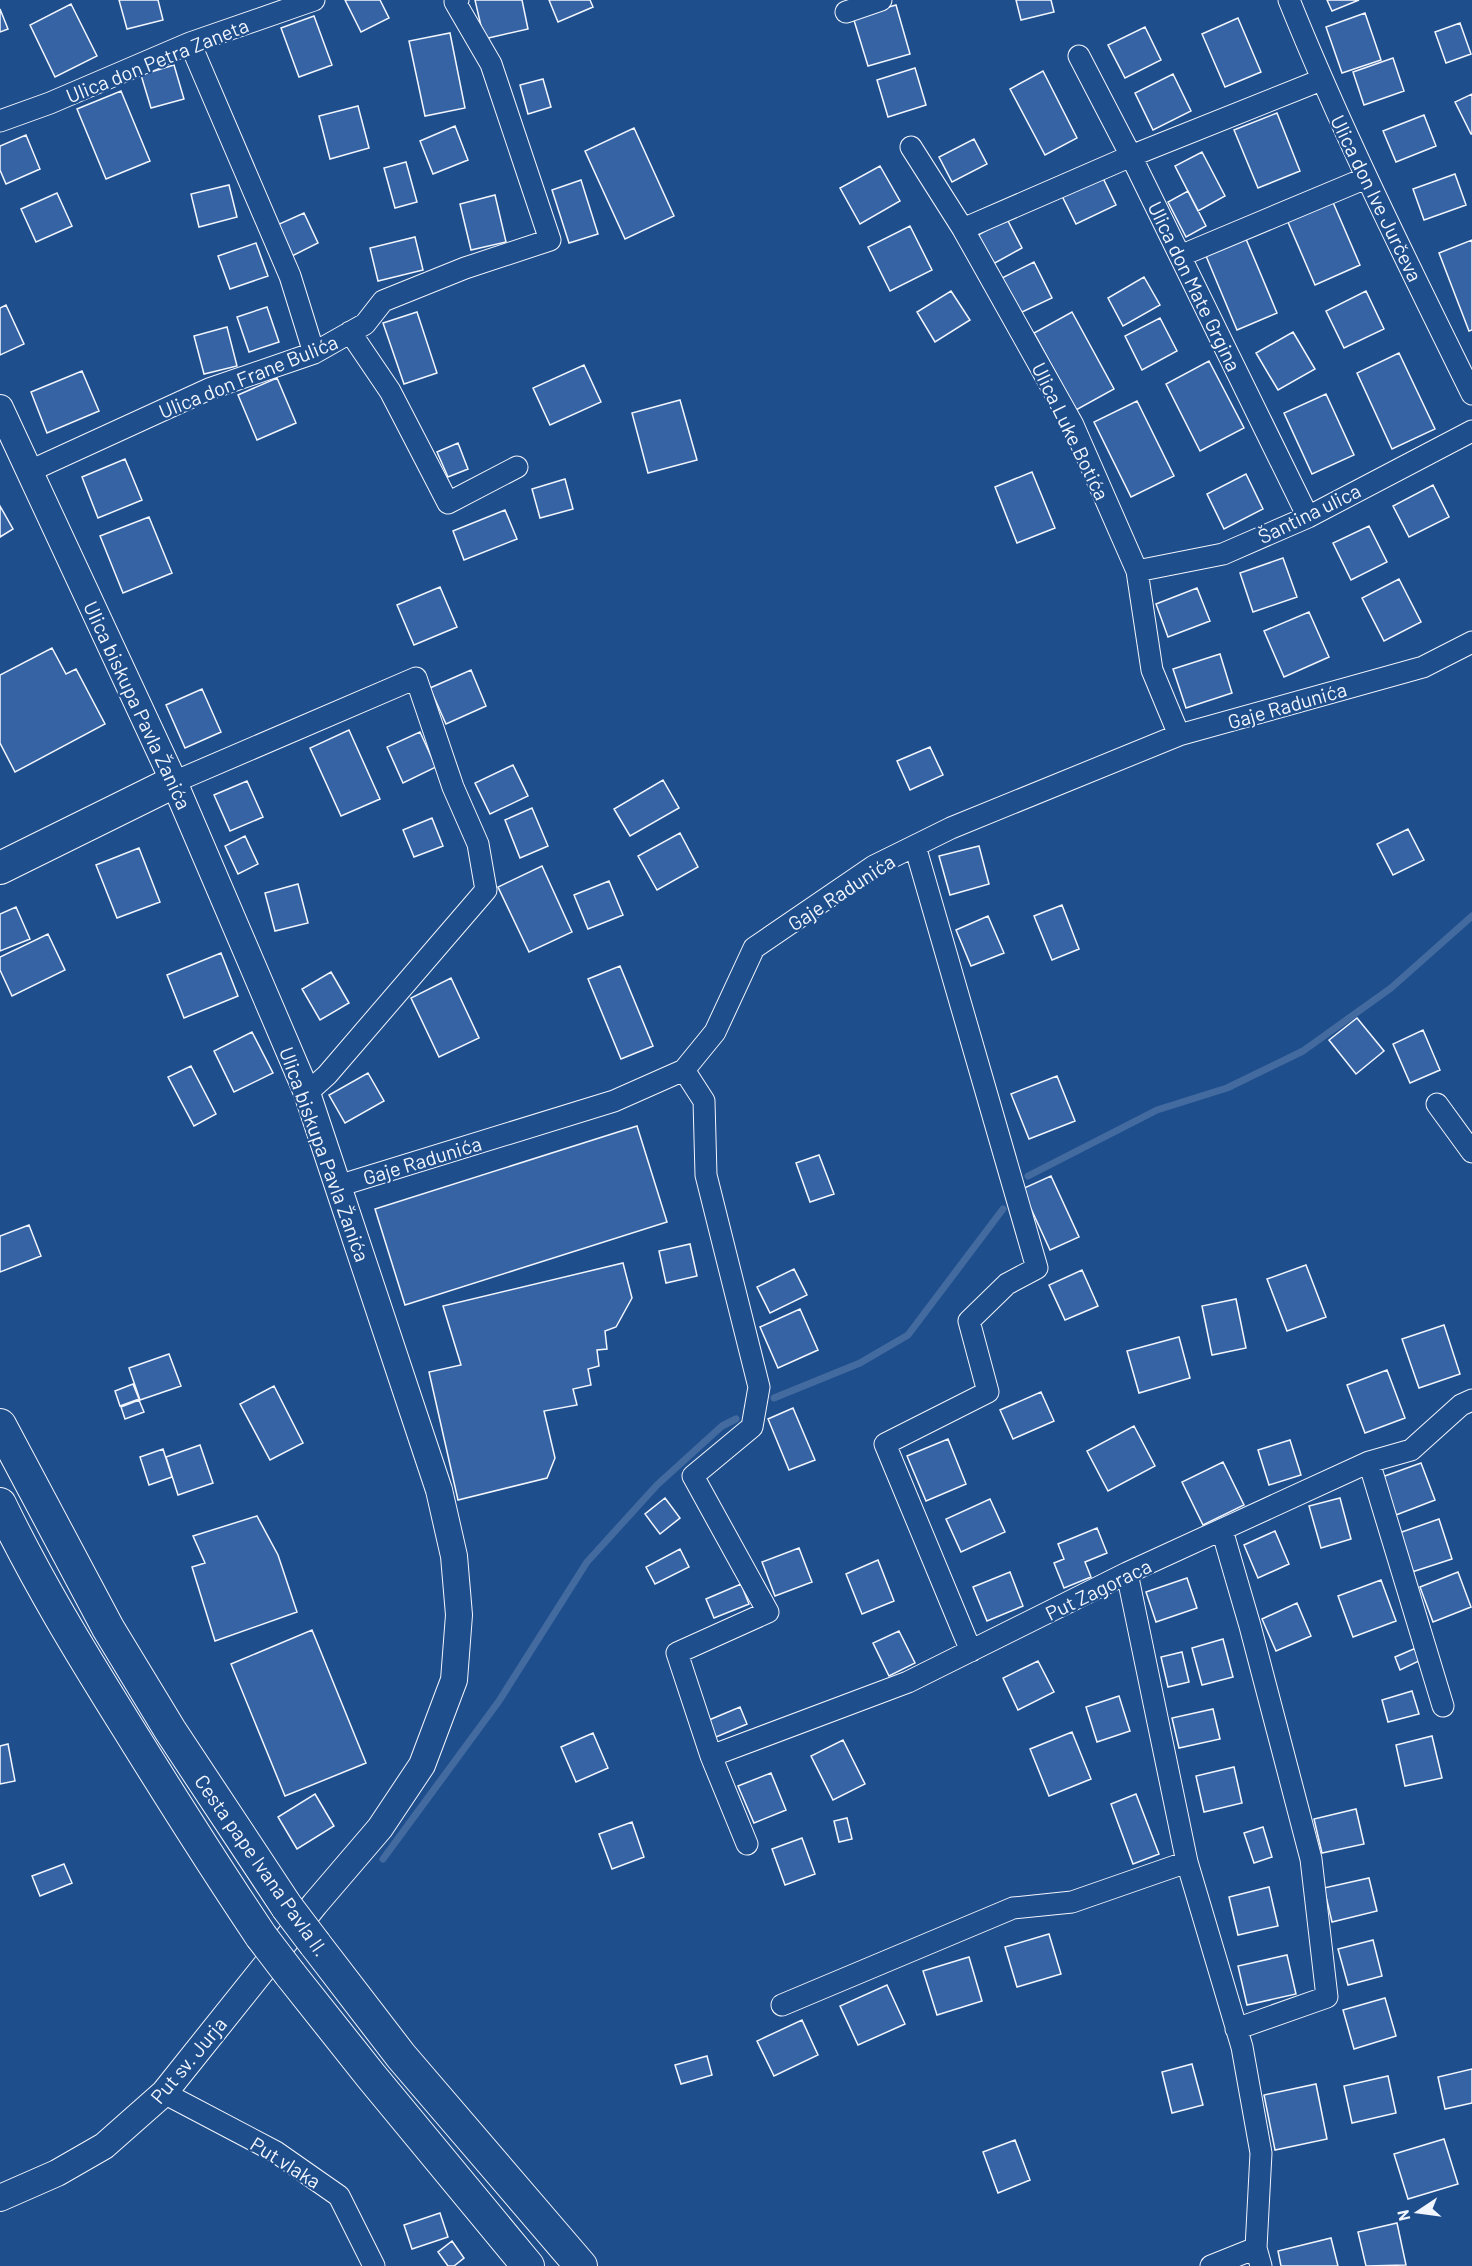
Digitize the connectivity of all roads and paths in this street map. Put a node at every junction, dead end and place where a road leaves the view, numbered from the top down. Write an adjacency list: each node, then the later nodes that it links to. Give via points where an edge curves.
1 (314, 0): 6 (street, Ulica don Petra Zaneta)
2 (458, 0): 15 (street, Ulica don Frane Bulića, via 455,2 492,64 550,240 383,301 365,324)
3 (881, 0): 5 (street)
4 (1289, 0): 8 (street, Ulica don Ive Jurčeva)
5 (846, 12)
6 (190, 43): 9 (street, Ulica don Petra Zaneta); 16 (street, via 290,276)
7 (1079, 56): 11 (street, Ulica don Mate Grgina)
8 (1321, 80): 11 (street); 12 (street, Ulica don Ive Jurčeva)
9 (0, 121)
10 (911, 147): 13 (street, Ulica Luke Botića)
11 (1131, 156): 13 (street); 14 (street, Ulica don Mate Grgina)
12 (1366, 178): 14 (street); 17 (street, Ulica don Ive Jurčeva)
13 (963, 229): 23 (street, Ulica Luke Botića, via 1073,425)
14 (1180, 256): 22 (street, Ulica don Mate Grgina)
15 (350, 333): 16 (street, Ulica don Frane Bulića); 20 (street, via 390,391 448,503)
16 (314, 353): 21 (street, Ulica don Frane Bulića, via 209,389)
17 (1472, 394)
18 (0, 408): 21 (street, Ulica biskupa Pavla Žanića)
19 (1472, 430): 22 (street, Šantina ulica)
20 (517, 467)
21 (30, 471): 26 (street, Ulica biskupa Pavla Žanića)
22 (1308, 517): 23 (street, Šantina ulica, via 1223,554)
23 (1137, 571): 25 (street, Ulica Luke Botića, via 1152,670)
24 (1472, 642): 25 (street, Gaje Radunića, via 1423,667)
25 (1179, 735): 27 (street, Gaje Radunića)
26 (174, 782): 28 (main road); 30 (street, Ulica biskupa Pavla Žanića); 30 (street, via 416,678 453,787 478,844 486,890 327,1075)
27 (915, 846): 29 (street, Gaje Radunića, via 874,866 754,948 715,1032); 40 (street, via 1038,1268 1007,1284 969,1321 988,1392 885,1444)
28 (0, 868)
29 (684, 1070): 33 (street, Gaje Radunića, via 614,1101); 42 (street, via 704,1101 706,1175 759,1387 752,1426 693,1476 768,1612 677,1653)
30 (307, 1093): 33 (street, Ulica biskupa Pavla Žanića)
31 (1437, 1104): 32 (street)
32 (1472, 1152)
33 (338, 1186): 45 (street, Ulica biskupa Pavla Žanića, via 439,1490 454,1556 459,1615 453,1680 422,1765 380,1828)
34 (1472, 1400): 36 (street, Put Zagoraca, via 1461,1405 1411,1450)
35 (0, 1425): 45 (main road, Cesta pape Ivana Pavla II., via 108,1628 170,1730)
36 (1369, 1462): 38 (street, Put Zagoraca); 41 (street)
37 (0, 1504): 52 (main road, Cesta pape Ivana Pavla II., bridge, via 72,1638 261,1936)
38 (1222, 1530): 39 (street, Put Zagoraca); 47 (street, via 1311,1859 1327,1997)
39 (1127, 1574): 40 (street, Put Zagoraca); 44 (street)
40 (971, 1651): 42 (street, Put Zagoraca, via 908,1682)
41 (1443, 1706)
42 (711, 1756): 43 (street)
43 (747, 1844)
44 (1187, 1862): 46 (street, via 1072,1902 1013,1908); 47 (street)
45 (301, 1906): 48 (street, Put sv. Jurja); 53 (main road, Cesta pape Ivana Pavla II., bridge, via 315,1944 401,2056)
46 (782, 2005)
47 (1236, 2029): 50 (street, via 1261,2153)
48 (164, 2093): 49 (street, Put sv. Jurja, via 104,2146 57,2173); 51 (street, Put vlaka, via 276,2152 339,2196)
49 (0, 2198)
50 (1259, 2257): 54 (street)
51 (374, 2266)
52 (528, 2266)
53 (580, 2266)
54 (1211, 2266)

